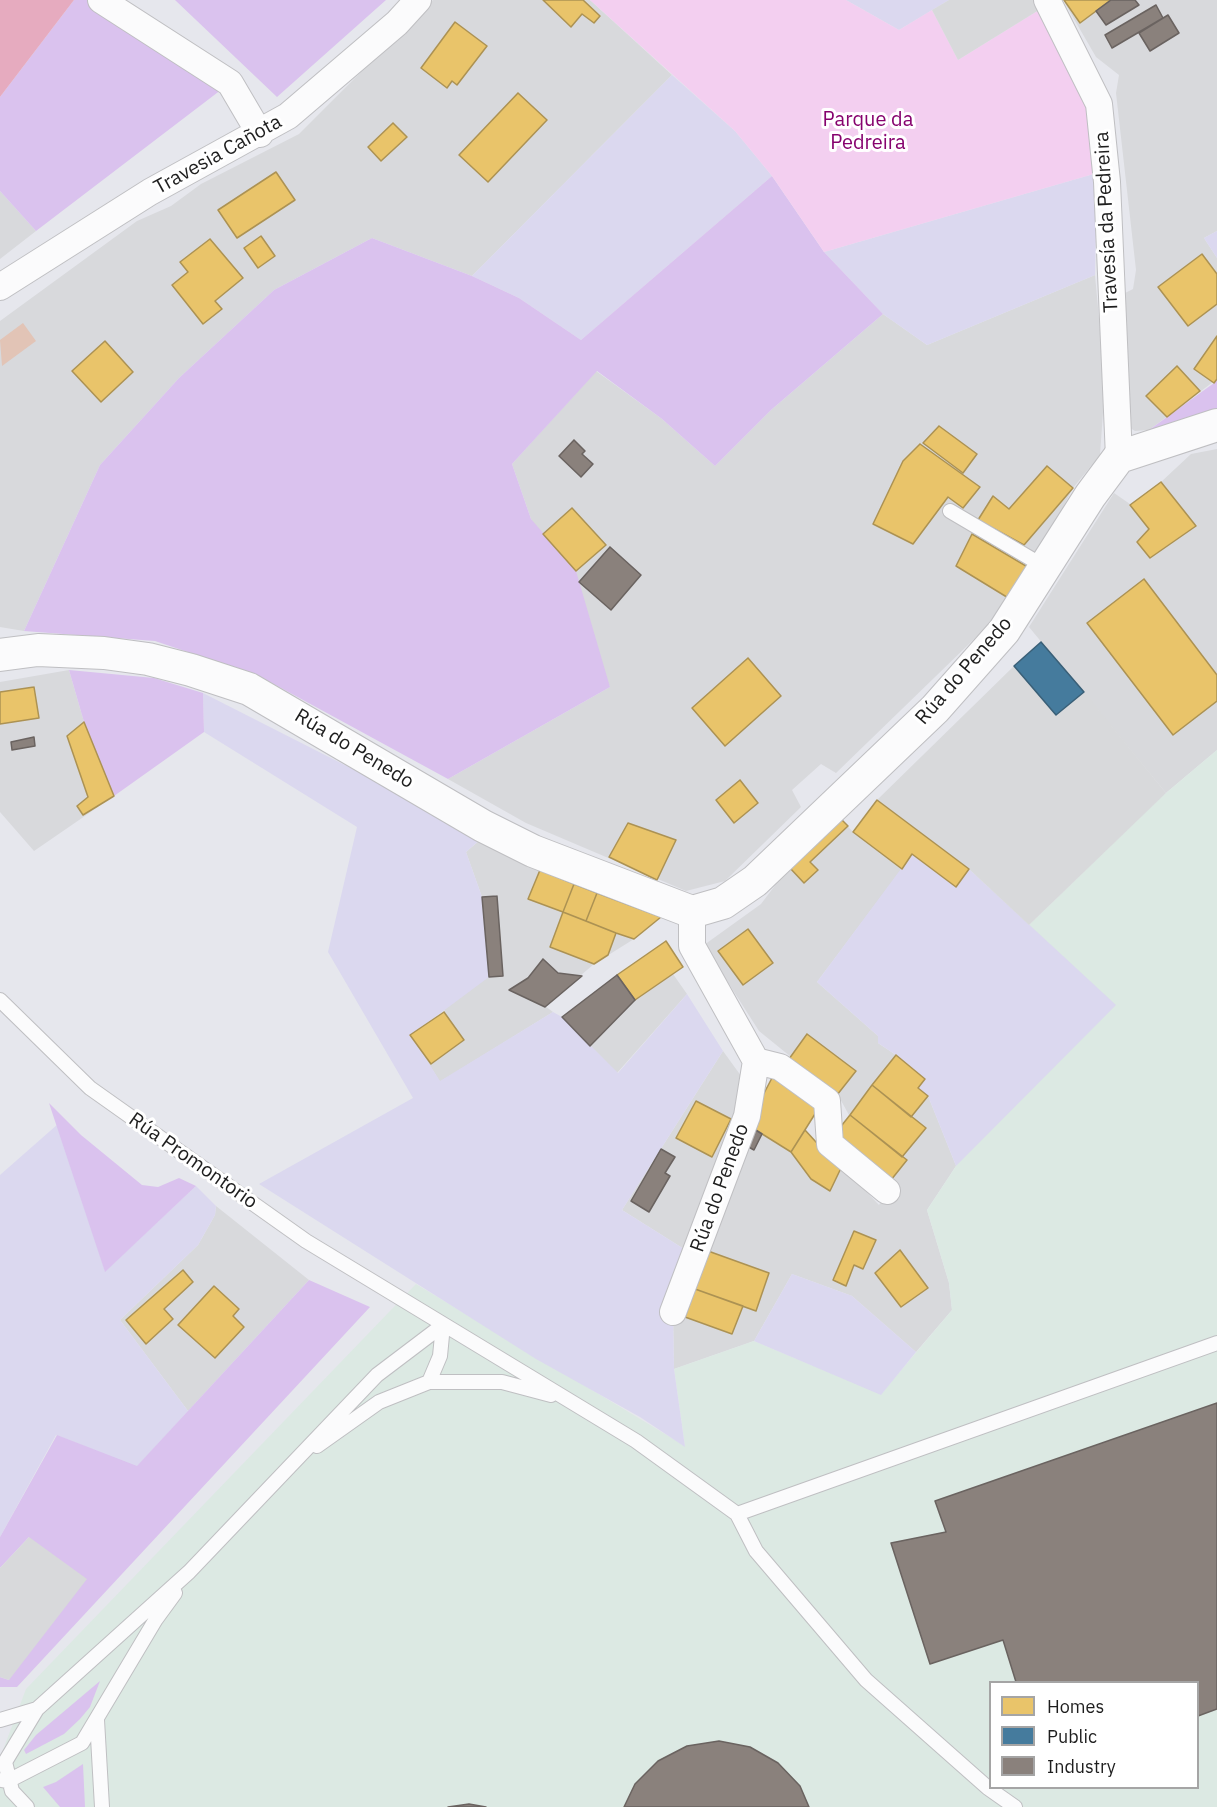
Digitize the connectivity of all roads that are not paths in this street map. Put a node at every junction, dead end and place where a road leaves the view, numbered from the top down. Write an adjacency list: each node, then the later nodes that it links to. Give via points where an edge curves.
1 (101, 0): 4 (street, via 230,83)
2 (418, 0): 4 (street, Travesia Cañota, via 397,23 288,116)
3 (1047, 0): 7 (street, Travesía da Pedreira, via 1099,104 1107,182)
4 (260, 134): 5 (street, Travesia Cañota, via 150,192)
5 (0, 287)
6 (1217, 425): 7 (street)
7 (1119, 457): 9 (street, Rúa do Penedo)
8 (950, 511): 9 (lane)
9 (1045, 567): 11 (street, Rúa do Penedo, via 1004,631 935,709 755,881 723,903)
10 (0, 655): 11 (street, Rúa do Penedo, via 38,650 148,659 249,689 483,826 533,851)
11 (692, 912): 13 (street, via 692,946)
12 (0, 1000): 16 (lane, Rúa Promontorio, via 90,1088 306,1241)
13 (756, 1061): 14 (street, via 780,1067 828,1101 830,1144); 15 (street, Rúa do Penedo, via 747,1116)
14 (887, 1191)
15 (673, 1312)
16 (443, 1325): 18 (lane, via 440,1356); 19 (lane, Rúa Promontorio); 20 (lane, via 376,1375)
17 (1217, 1343): 21 (lane)
18 (429, 1382): 19 (lane, via 502,1382); 20 (lane, via 379,1401)
19 (568, 1400): 21 (lane, Rúa Promontorio, via 655,1454)
20 (288, 1467): 22 (lane)
21 (736, 1514): 28 (lane, via 756,1551 866,1680)
22 (189, 1572): 23 (lane); 25 (lane)
23 (37, 1709): 24 (lane); 26 (lane)
24 (0, 1720)
25 (96, 1720): 27 (lane, via 82,1743); 31 (lane)
26 (3, 1760): 27 (lane)
27 (4, 1781): 30 (lane)
28 (989, 1789)
29 (989, 1789): 32 (lane)
30 (27, 1807)
31 (102, 1807)
32 (1015, 1807)

